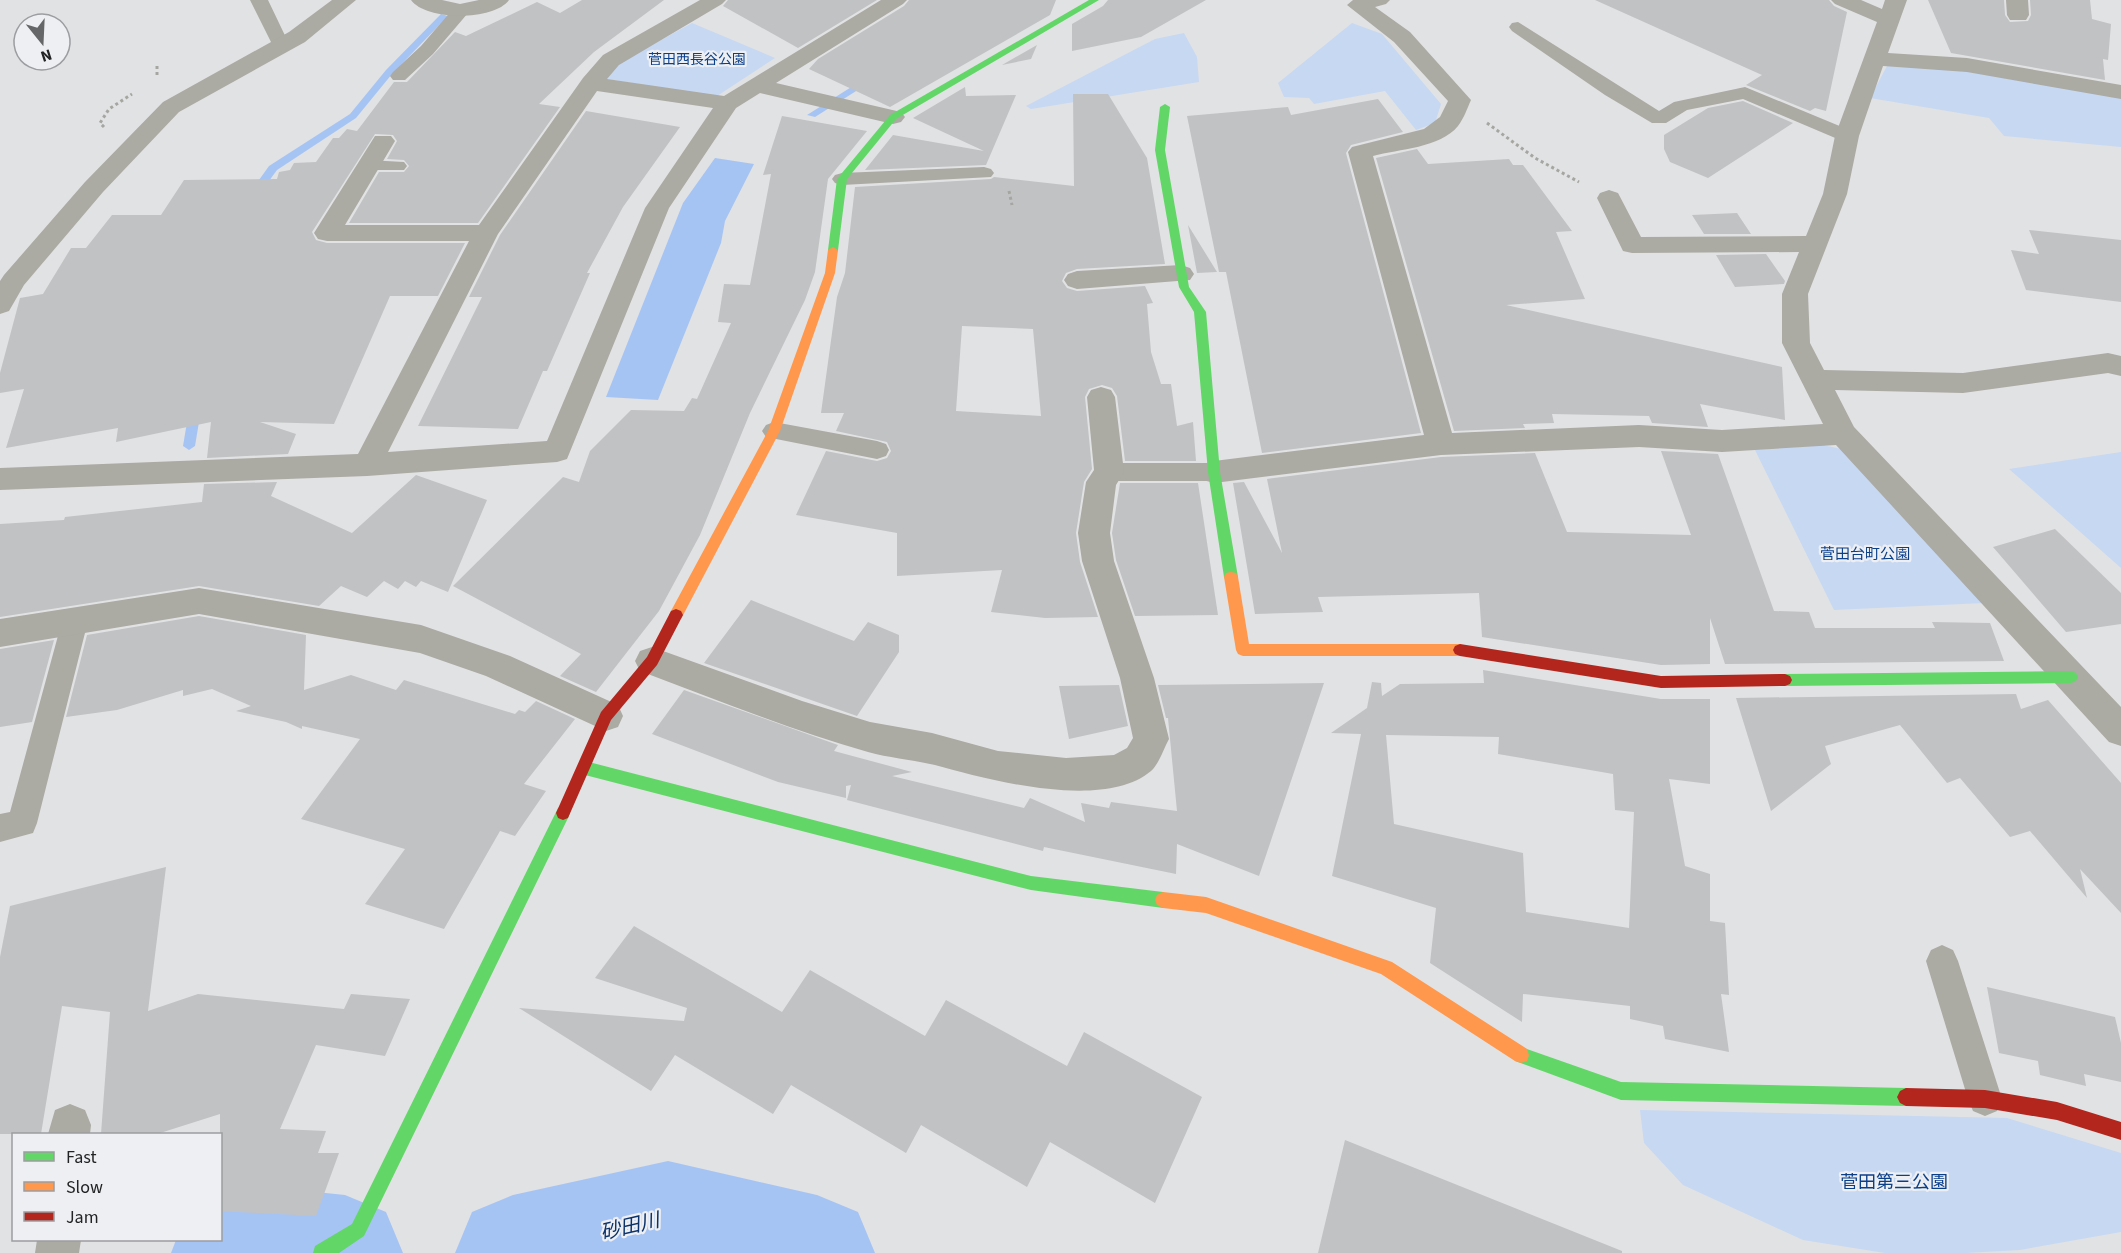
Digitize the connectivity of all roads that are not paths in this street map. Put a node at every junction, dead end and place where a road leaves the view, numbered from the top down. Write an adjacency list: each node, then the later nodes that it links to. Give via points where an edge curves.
1 (259, 0): 13 (lane)
2 (345, 0): 13 (street)
3 (422, 0): 11 (street)
4 (498, 0): 11 (street)
5 (715, 0): 16 (street, via 610,60)
6 (896, 0): 17 (street)
7 (1095, 0): 21 (street)
8 (1842, 0): 10 (street)
9 (1359, 2): 39 (street, via 1402,37 1460,100 1449,123 1436,130 1360,152)
10 (1893, 10): 14 (street)
11 (459, 13): 15 (lane)
12 (1518, 27): 22 (lane, via 1659,119 1681,106 1745,93)
13 (281, 46): 33 (street, via 171,107 94,187 13,281)
14 (1875, 58): 18 (street, via 1967,64); 22 (street)
15 (399, 76)
16 (591, 83): 19 (street); 29 (street)
17 (757, 86): 19 (street); 21 (street)
18 (2121, 92)
19 (728, 103): 41 (street, via 657,208 557,451)
20 (1165, 107): 31 (street, via 1160,150)
21 (894, 117): 27 (street)
22 (1847, 136): 30 (street, via 1835,194)
23 (382, 141): 24 (street)
24 (367, 166): 25 (lane); 29 (street, via 327,233)
25 (397, 166)
26 (984, 173): 27 (lane)
27 (842, 179): 37 (street, via 830,273)
28 (1609, 198): 30 (street, via 1632,245)
29 (486, 233): 41 (street)
30 (1814, 244): 35 (street, via 1795,294 1796,344)
31 (1181, 274): 32 (street); 43 (street, via 1184,287 1200,312)
32 (1077, 280)
33 (0, 305)
34 (2121, 366): 35 (street, via 2109,363 1963,383)
35 (1815, 380): 38 (street)
36 (1101, 398): 42 (street)
37 (774, 431): 40 (lane); 47 (street)
38 (1843, 434): 39 (street, via 1722,441 1639,436); 48 (street)
39 (1441, 444): 43 (street)
40 (877, 450)
41 (367, 465): 44 (street)
42 (1109, 472): 43 (lane); 47 (street, via 1101,482 1094,532 1098,561 1137,678 1151,739 1140,759 1118,771 1066,774 998,767 870,737)
43 (1214, 472): 48 (street, via 1243,650 1455,649 1661,682)
44 (0, 478)
45 (75, 621): 46 (street); 49 (street, via 199,601 410,637 498,666); 52 (lane, via 22,823)
46 (0, 633)
47 (652, 661): 49 (street)
48 (2071, 677): 50 (street)
49 (606, 716): 51 (street)
50 (2121, 731)
51 (585, 768): 54 (street, via 1031,883 1206,905 1386,968 1518,1054 1621,1091); 56 (street, via 358,1230)
52 (0, 828)
53 (1942, 961): 54 (lane)
54 (1985, 1099): 55 (street, via 2057,1111)
55 (2121, 1131)
56 (322, 1253)

